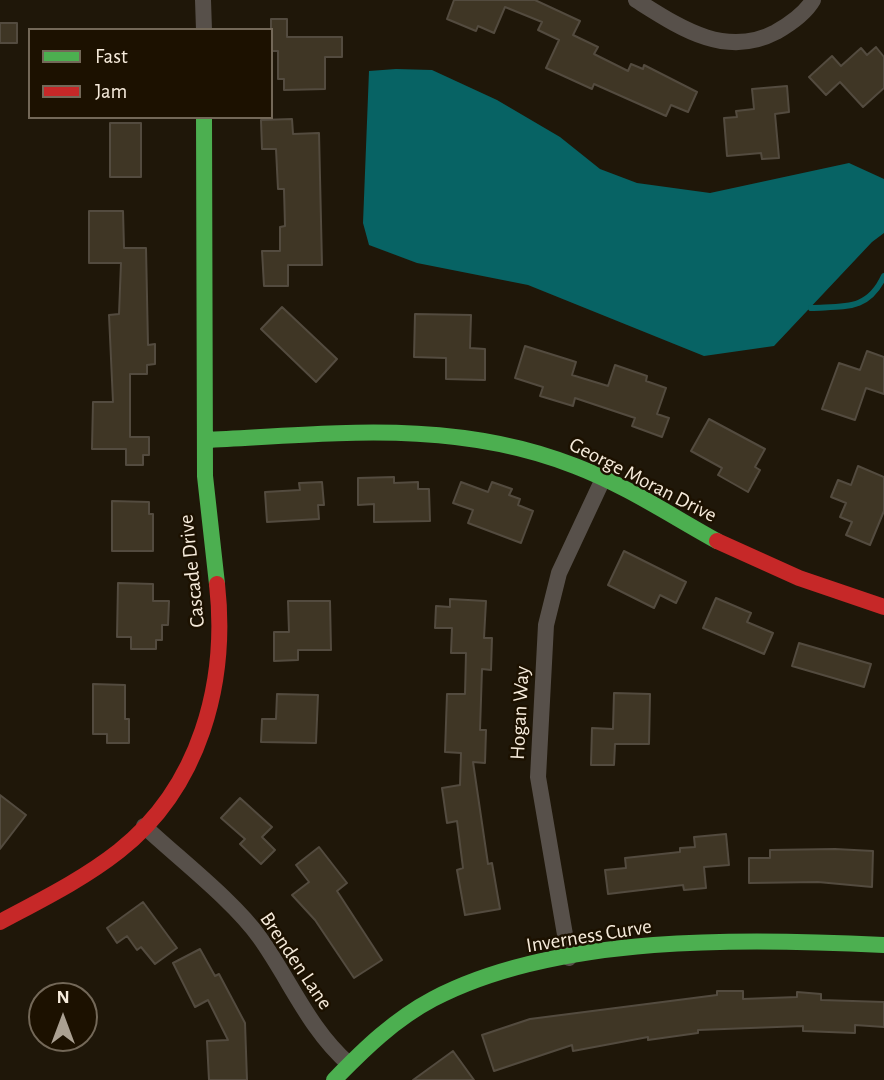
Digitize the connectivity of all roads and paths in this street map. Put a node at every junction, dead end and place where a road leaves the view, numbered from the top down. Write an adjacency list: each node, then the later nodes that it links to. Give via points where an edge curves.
1 (204, 0): 4 (street)
2 (636, 0): 3 (street, via 683,29 710,40 737,43 763,39 788,25)
3 (813, 0)
4 (204, 28)
5 (204, 119): 6 (street, Cascade Drive)
6 (205, 440): 7 (street, George Moran Drive, via 447,433 504,443); 9 (street, Cascade Drive, via 207,527 220,626 217,676 205,724 184,770)
7 (603, 479): 8 (street, George Moran Drive, via 794,577); 12 (street, Hogan Way, via 559,573 545,638 538,777)
8 (884, 607)
9 (144, 826): 10 (street, Cascade Drive, via 104,862); 13 (street, Brenden Lane, via 259,936 312,1023)
10 (0, 922)
11 (884, 945): 12 (street, Inverness Curve, via 776,941 672,945)
12 (569, 958): 13 (street, Inverness Curve, via 487,977 445,993 400,1020)
13 (349, 1064): 14 (street, Inverness Curve)
14 (334, 1080)

